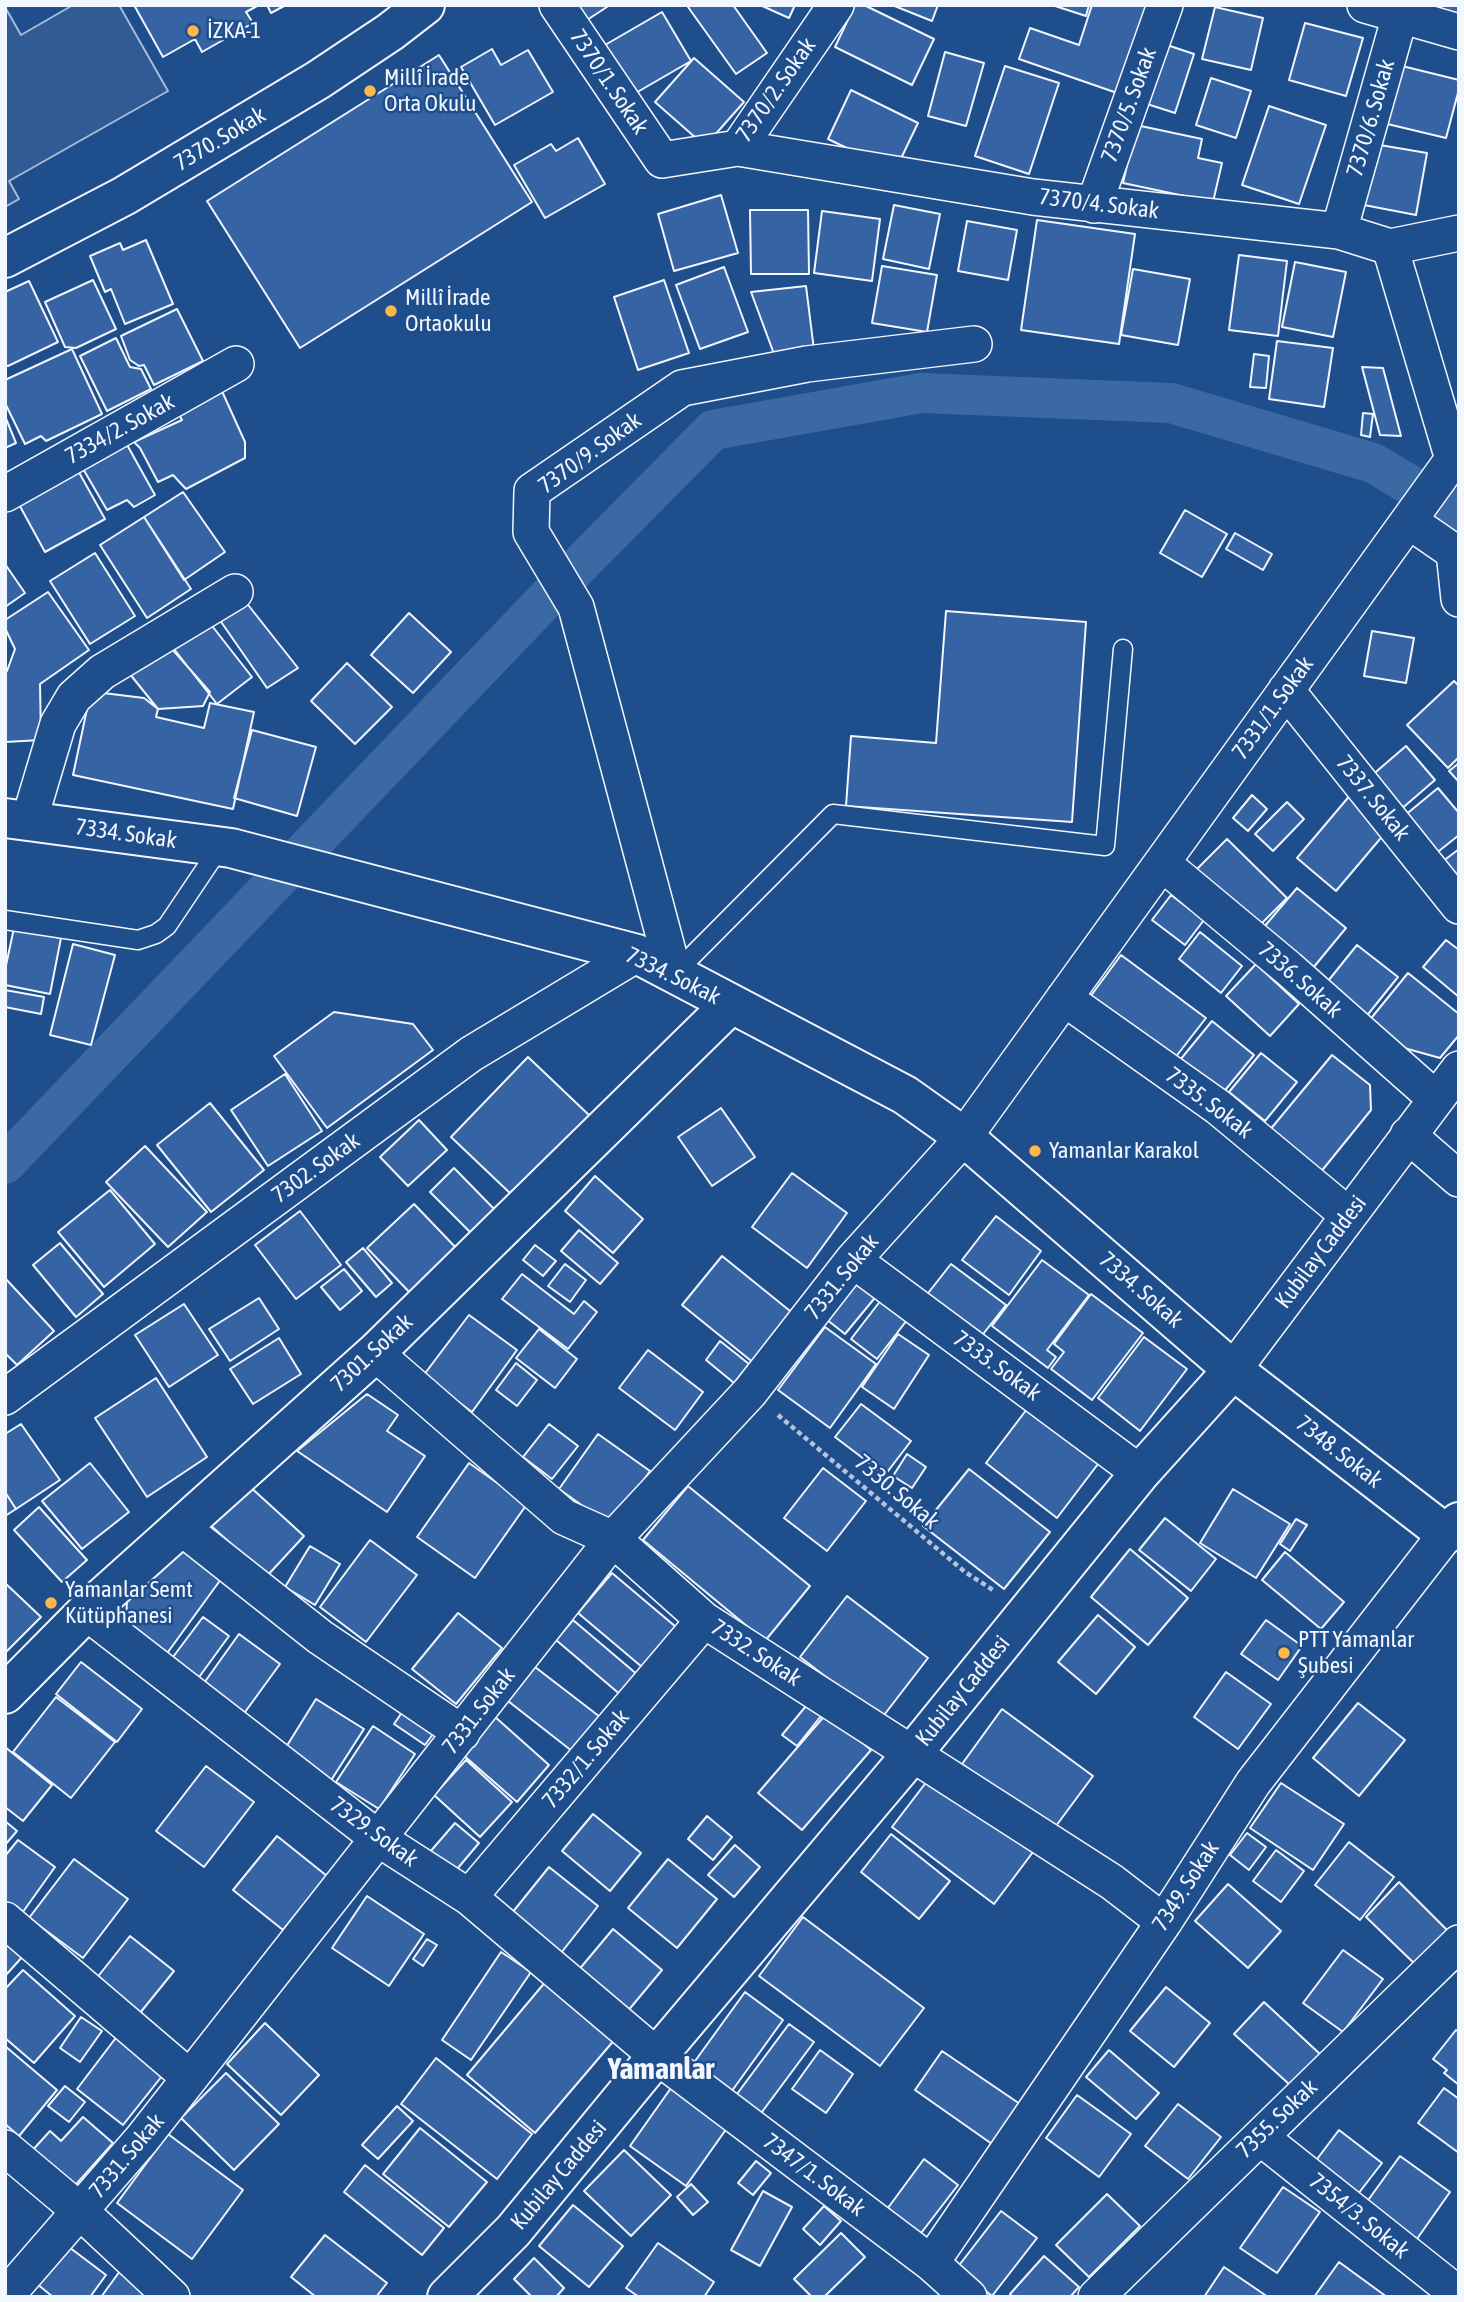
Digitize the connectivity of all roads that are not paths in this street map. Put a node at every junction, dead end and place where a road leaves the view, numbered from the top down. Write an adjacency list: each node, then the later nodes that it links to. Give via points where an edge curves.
1 (425, 5): 14 (street, 7370. Sokak, via 328,73 193,155)
2 (557, 5): 9 (street, 7370/1. Sokak)
3 (836, 5): 8 (street, 7370/2. Sokak)
4 (1165, 5): 10 (street, 7370/5. Sokak)
5 (1365, 5): 6 (street)
6 (1401, 10): 7 (street); 11 (street, 7370/6. Sokak)
7 (1459, 32)
8 (738, 148): 9 (street, 7370/2. Sokak); 10 (street, 7370/4. Sokak)
9 (662, 160)
10 (1094, 205): 11 (street, 7370/4. Sokak)
11 (1339, 231): 13 (street, 7370/4. Sokak)
12 (1459, 233): 13 (street, 7370/4. Sokak)
13 (1390, 247): 18 (street, 7331/1. Sokak, via 1453,459)
14 (5, 258)
15 (974, 344): 29 (street, 7370/9. Sokak, via 807,364 682,388 532,491 531,532 576,607)
16 (236, 364): 17 (street, 7334/2. Sokak)
17 (5, 494)
18 (1410, 520): 20 (street, via 1454,552); 22 (street, 7331/1. Sokak)
19 (235, 592): 23 (street, via 102,672 74,697)
20 (1459, 599)
21 (1123, 649): 29 (lane, via 1105,846 832,814)
22 (1286, 690): 25 (street, 7331/1. Sokak); 26 (street, 7337. Sokak)
23 (17, 820): 24 (street, 7334. Sokak)
24 (225, 847): 27 (lane, via 167,926 138,940); 28 (street, 7334. Sokak)
25 (1162, 863): 30 (street, 7331/1. Sokak); 33 (street, 7336. Sokak)
26 (1459, 906)
27 (5, 920)
28 (637, 954): 29 (street, 7334. Sokak); 41 (street, 7302. Sokak, via 471,1054)
29 (674, 974): 31 (street, 7334. Sokak)
30 (1065, 998): 35 (street, 7331/1. Sokak); 37 (street, 7335. Sokak, via 1218,1107)
31 (731, 1004): 35 (street, 7334. Sokak, via 905,1095); 39 (street, 7301. Sokak)
32 (1459, 1069): 33 (street, Kubilay Caddesi)
33 (1436, 1099): 34 (street, Kubilay Caddesi)
34 (1408, 1135): 36 (street); 37 (street, Kubilay Caddesi)
35 (964, 1136): 38 (street, 7331. Sokak); 40 (street, 7334. Sokak)
36 (1459, 1180)
37 (1348, 1215): 40 (street, Kubilay Caddesi)
38 (853, 1259): 42 (street, 7333. Sokak); 45 (street, 7331. Sokak, via 750,1392)
39 (374, 1353): 43 (street, 7301. Sokak); 45 (street, 7332. Sokak, via 564,1517)
40 (1233, 1370): 42 (street, Kubilay Caddesi); 44 (street, 7348. Sokak)
41 (5, 1397)
42 (1140, 1473): 50 (street, Kubilay Caddesi)
43 (181, 1527): 46 (street, 7301. Sokak); 49 (street, via 320,1637)
44 (1452, 1528): 54 (street, 7349. Sokak, via 1253,1783)
45 (613, 1539): 47 (street, 7332. Sokak); 49 (street, 7331. Sokak)
46 (86, 1612): 48 (street, 7301. Sokak); 51 (street, 7329. Sokak)
47 (704, 1620): 50 (street, 7332. Sokak); 52 (street, 7332/1. Sokak)
48 (5, 1694)
49 (462, 1733): 51 (street, 7331. Sokak)
50 (912, 1754): 54 (street, 7332. Sokak, via 1112,1882); 56 (street, Kubilay Caddesi)
51 (379, 1839): 52 (street, 7329. Sokak); 57 (street, 7331. Sokak)
52 (469, 1897): 56 (street, 7329. Sokak)
53 (5, 1920): 57 (street)
54 (1164, 1922): 61 (street, 7349. Sokak)
55 (1459, 1942): 58 (street, 7355. Sokak)
56 (657, 2056): 61 (street, 7347/1. Sokak); 65 (street, Kubilay Caddesi, via 513,2231)
57 (190, 2078): 60 (street, 7331. Sokak)
58 (1260, 2137): 62 (street, 7354/3. Sokak); 67 (street, 7355. Sokak)
59 (5, 2148): 60 (street)
60 (80, 2211): 63 (street, 7331. Sokak); 64 (street)
61 (931, 2263): 66 (street, 7347/1. Sokak)
62 (1459, 2295)
63 (5, 2297)
64 (172, 2297)
65 (447, 2297)
66 (969, 2297)
67 (1096, 2297)

